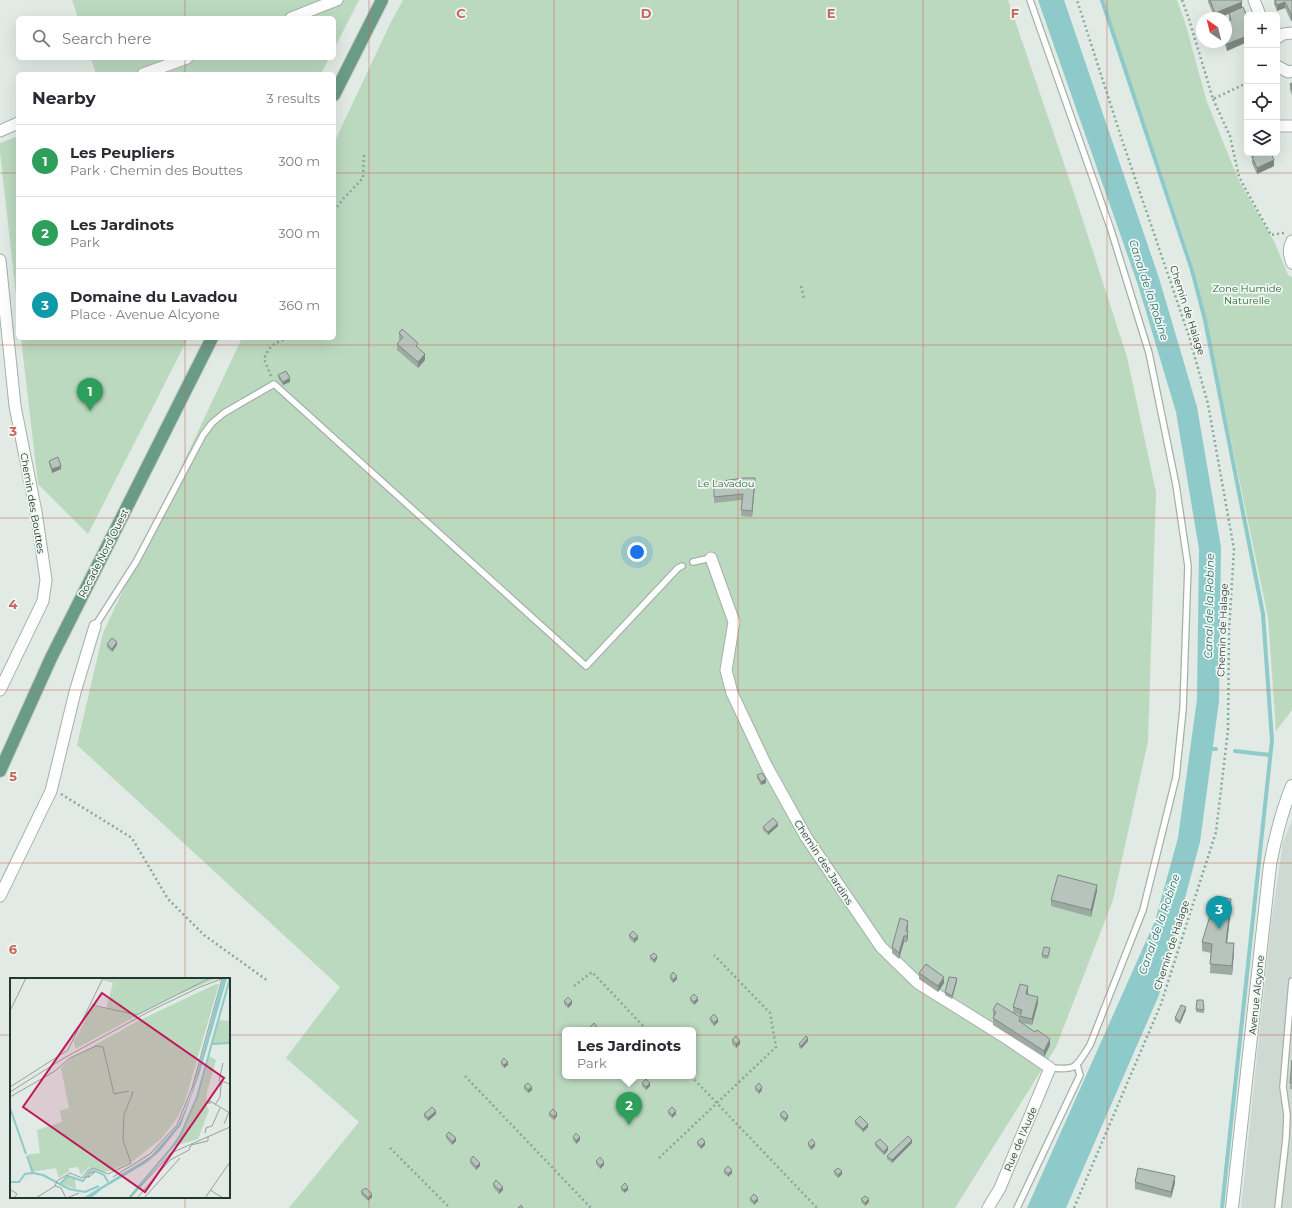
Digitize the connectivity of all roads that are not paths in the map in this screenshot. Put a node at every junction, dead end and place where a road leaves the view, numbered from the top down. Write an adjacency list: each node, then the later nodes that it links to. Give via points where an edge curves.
1 (337, 0): 6 (street)
2 (382, 0): 13 (main road)
3 (1030, 0): 31 (lane, via 1111,230 1148,353 1176,485 1188,566 1183,708 1176,777 1144,910 1090,1046)
4 (1254, 0): 5 (street)
5 (1259, 12)
6 (296, 16)
7 (1292, 33): 8 (street)
8 (1280, 36)
9 (182, 60): 12 (street)
10 (1280, 68): 11 (street, via 1288,72)
11 (1292, 71)
12 (148, 72)
13 (336, 91)
14 (16, 124): 17 (street)
15 (1280, 126): 16 (street)
16 (1292, 126)
17 (0, 131)
18 (1289, 237): 20 (street)
19 (0, 260): 26 (street, Chemin des Bouttes, via 15,406 36,512 46,580 43,601)
20 (1292, 263)
21 (211, 340): 27 (main road, Rocade Nord Ouest, via 51,658)
22 (711, 558): 23 (lane); 32 (street, Chemin des Jardins, via 734,622 726,670 732,693 766,764 806,837 881,947 918,983)
23 (693, 562)
24 (682, 566): 25 (lane, via 586,666 274,384 224,413 202,435 136,562)
25 (95, 626): 29 (street, via 75,692 51,791)
26 (0, 690)
27 (0, 771)
28 (1292, 786): 35 (street, Avenue Alcyone, via 1286,799 1270,865)
29 (0, 896)
30 (1292, 981): 36 (lane, via 1283,1087 1287,1115 1286,1138)
31 (1077, 1065): 32 (lane, via 1068,1069); 34 (lane, via 1080,1075)
32 (1050, 1068): 33 (street, Rue de l'Aude, via 1000,1188)
33 (988, 1208)
34 (1017, 1208)
35 (1232, 1208)
36 (1278, 1208)

